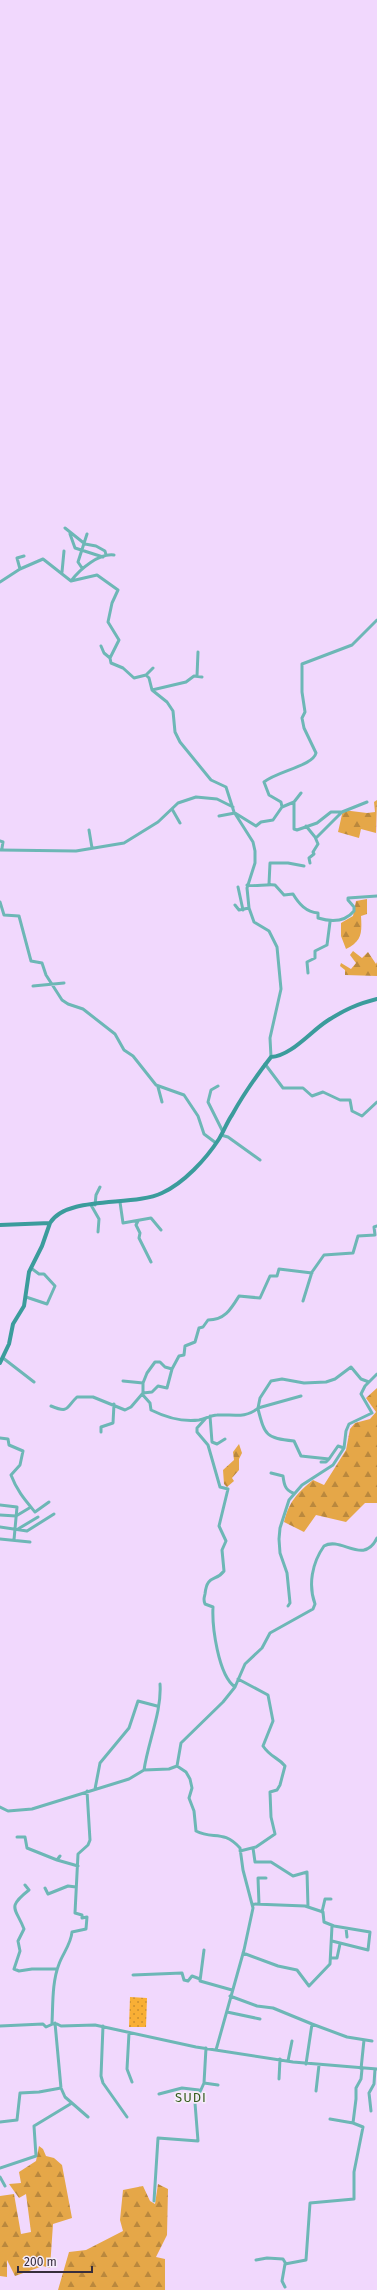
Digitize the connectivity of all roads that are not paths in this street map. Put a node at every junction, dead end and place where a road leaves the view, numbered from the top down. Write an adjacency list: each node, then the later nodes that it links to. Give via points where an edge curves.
1 (65, 528): 2 (street)
2 (69, 531): 4 (street); 5 (street, via 75,548)
3 (87, 534): 4 (street)
4 (83, 543): 5 (street); 9 (street, via 105,551)
5 (82, 550): 9 (street); 10 (street, via 78,562)
6 (64, 551): 12 (street)
7 (114, 555): 9 (street)
8 (24, 556): 11 (street, via 17,558)
9 (104, 556): 10 (street)
10 (82, 568): 13 (street)
11 (20, 569): 12 (street, via 42,559 54,570); 14 (street)
12 (62, 572): 13 (street)
13 (71, 580): 18 (street, via 97,575 118,590 108,622 119,640)
14 (0, 582)
15 (377, 620): 28 (street, via 352,645 302,664 302,718 316,753 308,763 278,772 264,782 268,793 281,802)
16 (101, 646): 18 (street)
17 (198, 652): 21 (street)
18 (110, 658): 20 (street, via 111,663 123,668 134,678)
19 (153, 668): 20 (street)
20 (146, 675): 23 (street)
21 (196, 676): 22 (street); 23 (street, via 186,682)
22 (202, 677)
23 (152, 690): 27 (street, via 167,702 173,711 175,732 180,742 211,780 226,787)
24 (301, 793): 25 (street)
25 (294, 802): 28 (street); 34 (street, via 294,828 297,830)
26 (367, 802): 30 (street)
27 (233, 807): 29 (street, via 217,799 199,796 179,802); 31 (street)
28 (282, 807): 31 (street, via 273,820 255,826)
29 (172, 809): 33 (street); 38 (street, via 160,821 128,842)
30 (342, 812): 34 (street, via 331,812 317,823); 36 (street)
31 (235, 813): 32 (street); 43 (street, via 253,843 255,861)
32 (218, 816)
33 (180, 823)
34 (306, 826): 36 (street)
35 (89, 830): 38 (street)
36 (316, 840): 40 (street, via 314,854 309,858)
37 (0, 841): 39 (street, via 3,842)
38 (92, 848): 39 (street, via 76,851)
39 (1, 849)
40 (310, 863)
41 (304, 866): 42 (street, via 270,863)
42 (269, 884): 43 (street, via 252,887); 50 (street, via 276,885 284,895 293,893 299,903 311,912 318,913 318,918)
43 (247, 885): 48 (street)
44 (238, 887): 49 (street)
45 (377, 896): 50 (street, via 348,898 354,910 347,917)
46 (0, 902): 52 (street, via 4,915 19,916 31,961 42,963)
47 (235, 905): 49 (street, via 238,910)
48 (249, 908): 49 (street); 56 (street, via 254,922 269,931 277,947 280,991 270,1038)
49 (243, 910)
50 (330, 922): 51 (street, via 327,945 316,950 315,958 306,962)
51 (308, 973)
52 (50, 983): 53 (street); 54 (street); 59 (street, via 65,1003 82,1009 115,1034 124,1050 133,1056)
53 (64, 983)
54 (32, 986)
55 (377, 999): 56 (street, via 357,1004 326,1022 284,1054)
56 (271, 1056): 57 (street)
57 (265, 1064): 61 (street, via 282,1087 303,1088 312,1096 323,1092 340,1100 350,1100 352,1111 362,1116); 62 (street, via 231,1115)
58 (218, 1086): 62 (street, via 211,1090 208,1102)
59 (158, 1087): 60 (street); 63 (street, via 184,1095 198,1116 202,1131)
60 (162, 1102)
61 (377, 1102)
62 (222, 1134): 63 (street); 64 (street)
63 (216, 1143): 66 (street, via 196,1166 172,1187 153,1196)
64 (260, 1160)
65 (100, 1187): 67 (street)
66 (120, 1202): 67 (street); 68 (street, via 123,1224)
67 (93, 1205): 69 (street, via 60,1212); 73 (street, via 99,1218)
68 (138, 1221): 72 (street, via 153,1219); 74 (street, via 136,1225 139,1238)
69 (50, 1223): 70 (street); 75 (street)
70 (0, 1225)
71 (377, 1226): 76 (street, via 374,1227 375,1235 358,1236 352,1253 324,1255)
72 (161, 1230)
73 (98, 1232)
74 (151, 1262)
75 (31, 1268): 77 (street); 77 (street, via 39,1274 44,1274 55,1286 47,1304)
76 (312, 1273): 78 (street); 80 (street, via 279,1269 277,1276 270,1276 260,1298 239,1296 225,1316 208,1320 200,1327 195,1342 186,1346 185,1355 179,1356)
77 (26, 1297): 79 (street, via 24,1306 13,1324 9,1344)
78 (303, 1301)
79 (1, 1360): 83 (street)
80 (172, 1369): 85 (street, via 156,1362); 86 (street, via 167,1388 159,1386 152,1392)
81 (377, 1374): 84 (street)
82 (123, 1381): 85 (street)
83 (34, 1382)
84 (369, 1382): 90 (street, via 361,1379 351,1367 335,1379 326,1382 304,1383 282,1379 271,1381 260,1398); 95 (street, via 361,1394 372,1413 349,1424)
85 (142, 1383): 86 (street)
86 (142, 1394): 88 (street, via 127,1410); 91 (street, via 150,1403 151,1410 157,1414 194,1420)
87 (301, 1396): 90 (street)
88 (114, 1404): 89 (street, via 93,1397 78,1396 71,1407 65,1410); 92 (street, via 113,1423 102,1427)
89 (50, 1406)
90 (258, 1408): 91 (street, via 243,1416); 96 (street, via 262,1425 270,1437 294,1441 301,1456)
91 (208, 1417): 94 (street, via 212,1442 217,1444); 116 (street, via 196,1431 208,1444 220,1487 228,1489 219,1525 226,1541 222,1550 224,1571 212,1578 204,1590 203,1600 205,1604 213,1607 213,1626 220,1656 229,1682)
92 (101, 1432)
93 (0, 1438): 102 (street, via 8,1439 9,1445 23,1451 20,1465 11,1476 16,1490)
94 (225, 1439)
95 (344, 1448): 96 (street, via 338,1446); 99 (street, via 333,1465 309,1479)
96 (329, 1459): 97 (street)
97 (321, 1462)
98 (271, 1473): 99 (street, via 283,1476 283,1483)
99 (293, 1494): 113 (street, via 284,1513 279,1534 280,1551 289,1582)
100 (49, 1502): 102 (street, via 35,1512)
101 (0, 1505): 105 (street, via 15,1506)
102 (31, 1507): 105 (street)
103 (54, 1514): 108 (street, via 32,1530)
104 (0, 1515): 105 (street)
105 (16, 1516): 108 (street)
106 (38, 1517): 108 (street)
107 (0, 1527): 108 (street)
108 (16, 1529): 111 (street)
109 (377, 1538): 114 (street, via 371,1547 365,1550 331,1544 324,1546 311,1582 310,1591 314,1607 270,1632 262,1648 246,1664)
110 (0, 1539): 111 (street)
111 (14, 1540): 112 (street)
112 (30, 1542)
113 (288, 1606)
114 (238, 1679): 116 (street); 124 (street, via 268,1695 273,1721 263,1747 272,1758 280,1759 285,1766 280,1785 270,1793 275,1834)
115 (160, 1684): 117 (street)
116 (235, 1687): 118 (street, via 213,1714 181,1742)
117 (157, 1706): 119 (street); 120 (street, via 138,1701 129,1728 100,1763)
118 (177, 1766): 119 (street, via 169,1769); 125 (street, via 183,1769 190,1779 192,1788 189,1798 196,1832 221,1834 236,1843)
119 (144, 1770): 120 (street, via 129,1779)
120 (95, 1789): 121 (street)
121 (87, 1791): 122 (street, via 32,1809 8,1811); 128 (street, via 90,1840 79,1852)
122 (0, 1807)
123 (17, 1837): 127 (street, via 25,1837 27,1848)
124 (253, 1848): 125 (street); 136 (street, via 255,1862 271,1862 293,1876 307,1872)
125 (240, 1851): 134 (street)
126 (60, 1856): 127 (street)
127 (57, 1860): 128 (street)
128 (78, 1866): 131 (street)
129 (266, 1878): 135 (street, via 258,1878)
130 (25, 1885): 146 (street, via 29,1890 20,1896 15,1908 24,1930 18,1941 20,1952 14,1969)
131 (76, 1887): 132 (street, via 68,1886 48,1894); 146 (street, via 75,1914 82,1915 82,1918 86,1917 86,1929 72,1932 72,1938)
132 (45, 1888)
133 (331, 1900): 137 (street, via 325,1899)
134 (252, 1904): 135 (street); 144 (street)
135 (259, 1904): 136 (street)
136 (308, 1907): 137 (street)
137 (322, 1912): 138 (street, via 325,1922)
138 (332, 1926): 139 (street); 141 (street)
139 (346, 1928): 140 (street); 142 (street, via 369,1932 368,1950)
140 (348, 1937)
141 (332, 1941): 142 (street); 145 (street)
142 (340, 1944): 145 (street, via 337,1958)
143 (204, 1950): 148 (street)
144 (243, 1953): 145 (street, via 297,1970 309,1986 326,1970); 149 (street)
145 (332, 1958)
146 (57, 1969): 153 (street)
147 (133, 1974): 148 (street, via 182,1973 188,1981 192,1976)
148 (200, 1978): 149 (street, via 200,1982)
149 (232, 1990): 150 (street)
150 (230, 1996): 151 (street); 154 (street, via 257,2006 274,2008)
151 (227, 2012): 152 (street); 162 (street)
152 (260, 2019)
153 (54, 2023): 155 (street, via 46,2027 43,2024); 156 (street, via 61,2026); 173 (street)
154 (312, 2024): 158 (street, via 347,2037); 165 (street)
155 (0, 2026)
156 (103, 2026): 157 (street); 180 (street, via 101,2076 103,2083)
157 (129, 2033): 161 (street); 170 (street, via 127,2069)
158 (364, 2040): 160 (street); 167 (street)
159 (292, 2041): 164 (street)
160 (372, 2041)
161 (206, 2048): 162 (street); 171 (street)
162 (216, 2050): 163 (street)
163 (280, 2059): 164 (street); 169 (street)
164 (288, 2061): 165 (street)
165 (306, 2064): 166 (street)
166 (319, 2066): 167 (street); 175 (street)
167 (362, 2069): 168 (street); 183 (street, via 361,2079 356,2088)
168 (376, 2069): 178 (street, via 370,2093)
169 (279, 2079)
170 (132, 2082)
171 (204, 2082): 172 (street); 174 (street)
172 (218, 2085)
173 (61, 2088): 177 (street, via 65,2097); 182 (street, via 20,2093 17,2120)
174 (199, 2090): 176 (street, via 182,2088); 187 (street, via 194,2103 198,2141 158,2138)
175 (316, 2091)
176 (159, 2094)
177 (72, 2103): 179 (street); 184 (street, via 34,2126 36,2156)
178 (371, 2111)
179 (88, 2117)
180 (127, 2117)
181 (330, 2119): 183 (street)
182 (0, 2122)
183 (353, 2122): 189 (street, via 363,2127 354,2172 354,2199 310,2203 306,2260)
184 (0, 2168)
185 (0, 2177): 186 (street)
186 (5, 2186)
187 (154, 2201)
188 (256, 2260): 189 (street, via 283,2259)
189 (286, 2264): 190 (street, via 282,2281)
190 (285, 2287)

